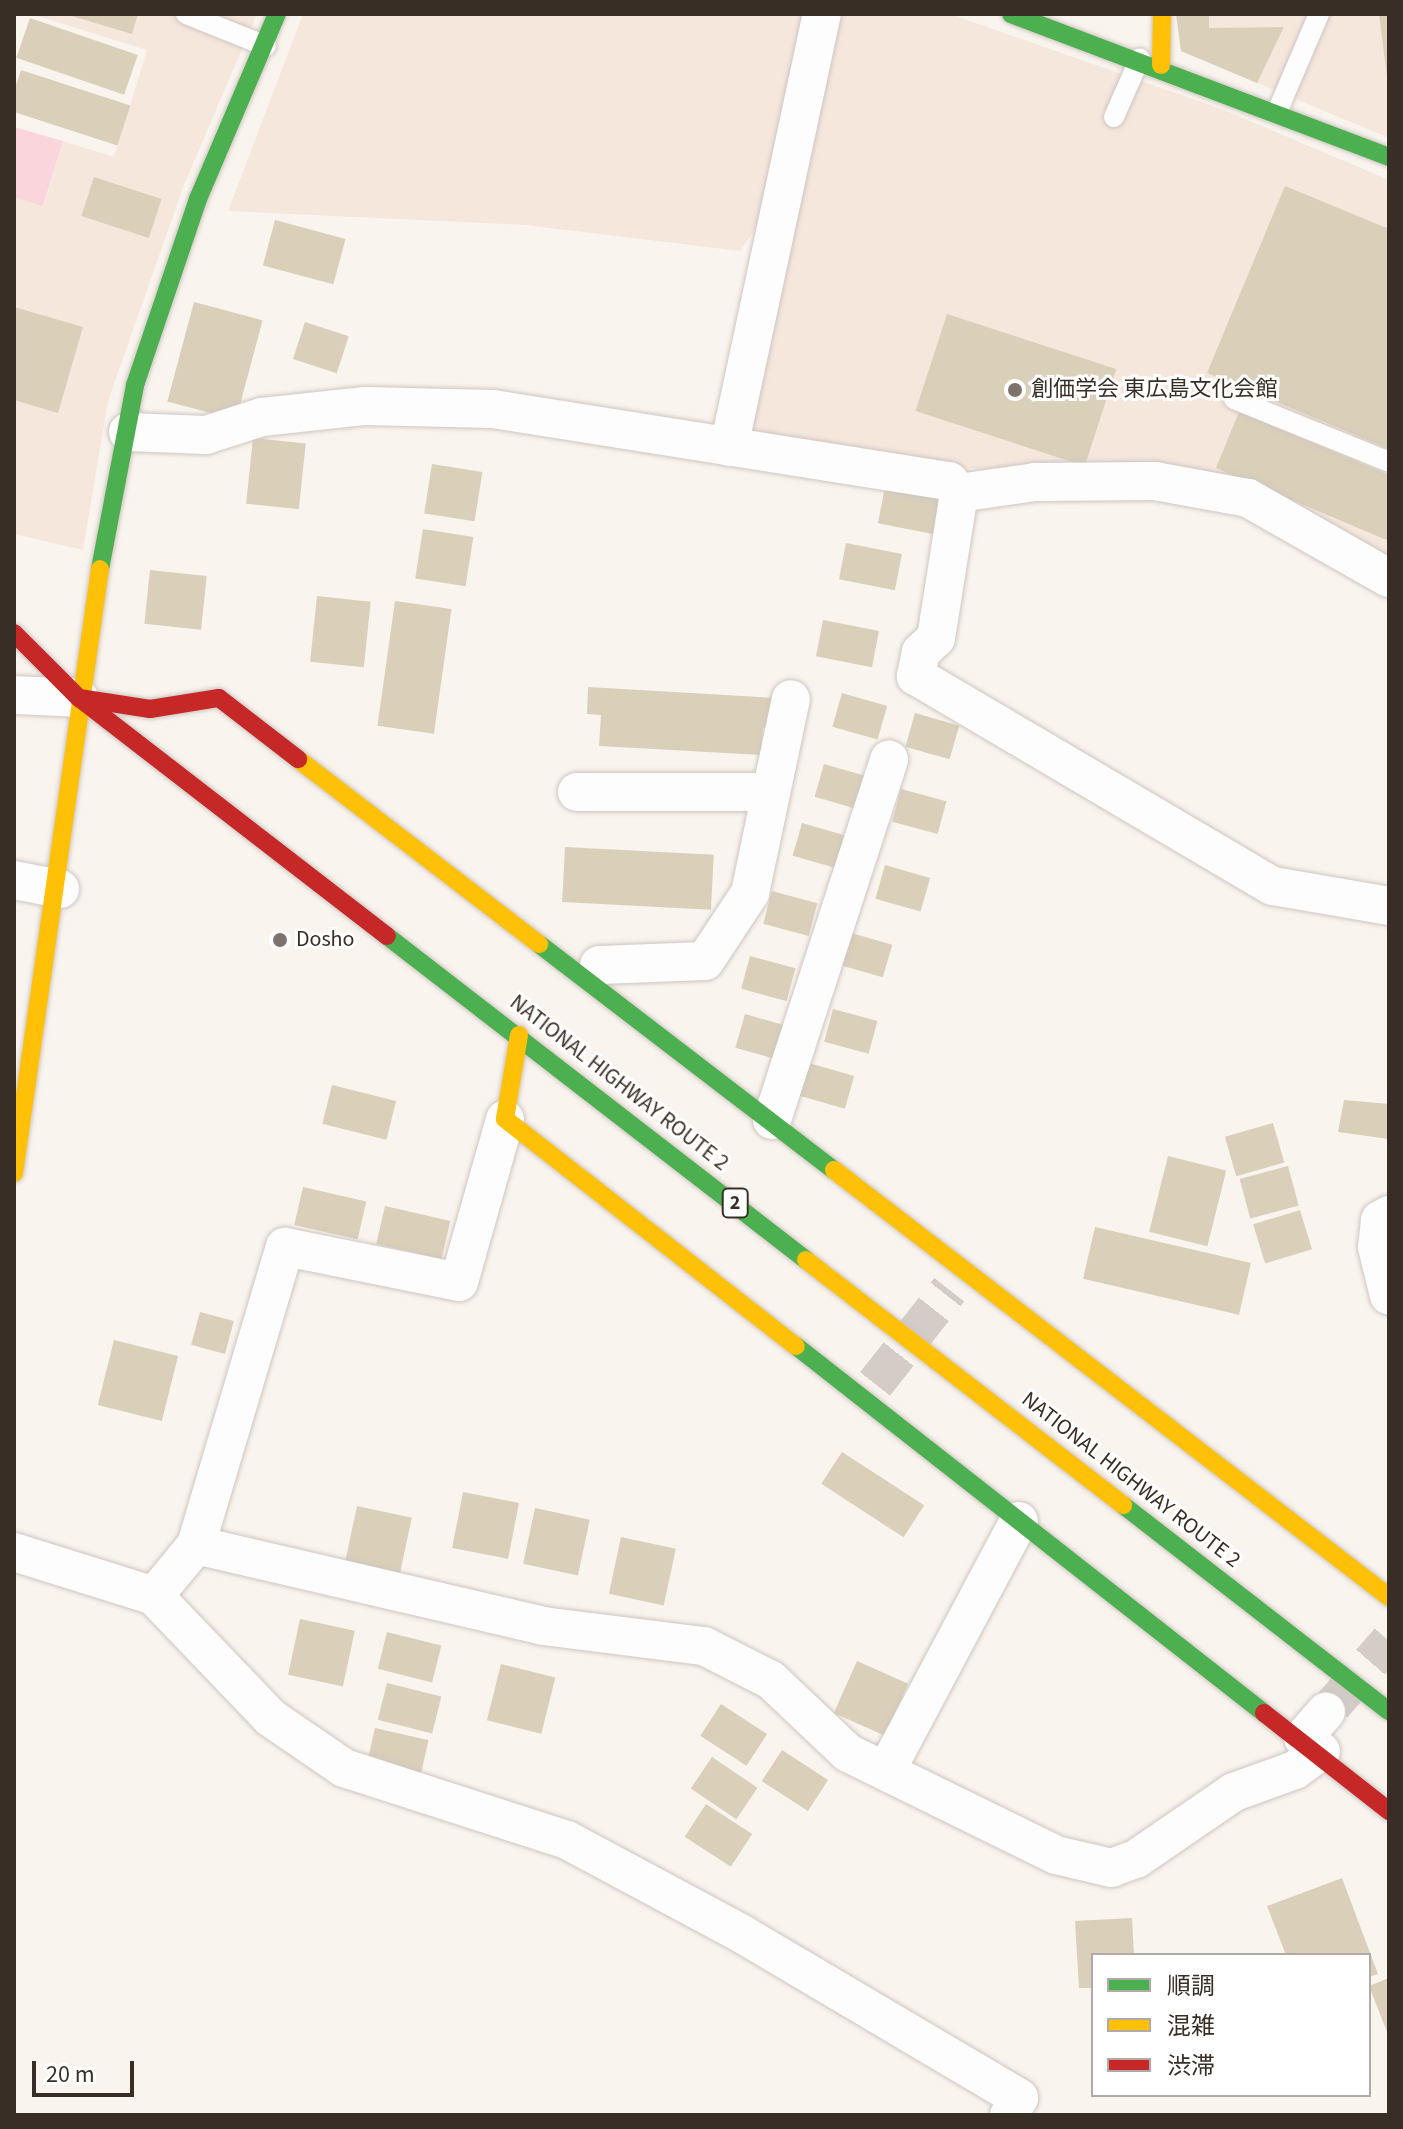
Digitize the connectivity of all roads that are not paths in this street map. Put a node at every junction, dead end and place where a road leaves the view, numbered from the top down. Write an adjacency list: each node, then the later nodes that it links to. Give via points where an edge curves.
1 (186, 14): 7 (lane)
2 (277, 14): 7 (main road)
3 (822, 14): 15 (street)
4 (1011, 14): 8 (main road)
5 (1162, 14): 9 (main road)
6 (1319, 14): 10 (lane)
7 (266, 46): 14 (main road, via 198,199 135,385)
8 (1140, 58): 9 (main road); 11 (lane)
9 (1161, 65): 10 (main road)
10 (1277, 112): 12 (main road)
11 (1114, 117)
12 (1389, 157)
13 (1234, 399): 16 (lane)
14 (128, 432): 15 (street, via 206,435 262,417 365,406 493,409); 21 (main road)
15 (729, 447): 17 (street, via 949,481)
16 (1389, 462)
17 (959, 493): 18 (street, via 1035,482 1155,481 1248,498); 28 (street, via 936,638 921,652 916,676 1273,886)
18 (1389, 578)
19 (14, 633): 21 (main road, NATIONAL HIGHWAY ROUTE 2 / 2)
20 (14, 695): 21 (street)
21 (79, 698): 27 (main road); 30 (main road, NATIONAL HIGHWAY ROUTE 2 / 2); 32 (main road, via 150,709 219,698)
22 (791, 699): 25 (street)
23 (889, 759): 32 (street)
24 (577, 792): 25 (street)
25 (771, 792): 29 (street, via 750,893 705,961)
26 (14, 880): 27 (street)
27 (60, 889): 33 (main road)
28 (1389, 906)
29 (599, 965)
30 (519, 1035): 31 (main road); 41 (main road, NATIONAL HIGHWAY ROUTE 2 / 2)
31 (505, 1119): 36 (main road, via 869,1391); 37 (street, via 459,1282 285,1247)
32 (772, 1120): 40 (main road, via 957,1279)
33 (15, 1168)
34 (1389, 1215): 35 (street, via 1380,1220 1377,1247)
35 (1389, 1296)
36 (1019, 1521): 42 (main road); 43 (street)
37 (196, 1545): 39 (street); 43 (street, via 543,1626 704,1646 771,1680 848,1753)
38 (14, 1552): 39 (street)
39 (154, 1596): 45 (street, via 271,1718 344,1768 567,1840 742,1934 1019,2098)
40 (1389, 1597)
41 (1389, 1711)
42 (1317, 1733): 43 (street, via 1295,1770 1234,1792 1136,1859 1111,1868 1056,1855); 44 (main road)
43 (886, 1771)
44 (1389, 1811)
45 (1009, 2115)

